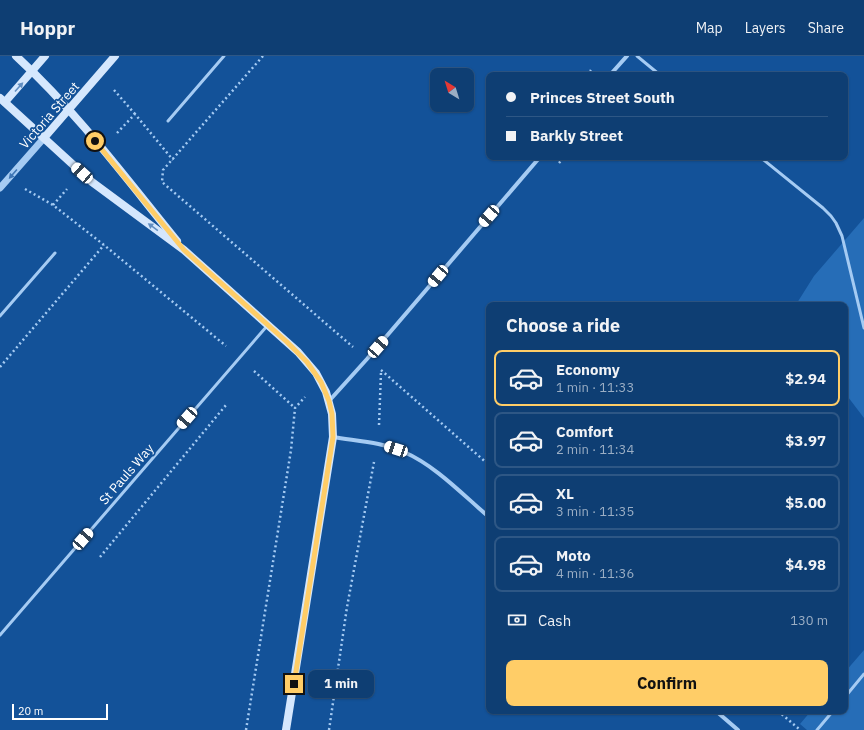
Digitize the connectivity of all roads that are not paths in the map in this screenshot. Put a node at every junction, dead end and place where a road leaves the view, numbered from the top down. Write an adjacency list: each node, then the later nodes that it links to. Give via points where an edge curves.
1 (16, 56): 7 (main road)
2 (46, 56): 7 (main road)
3 (115, 56): 11 (main road, Victoria Street)
4 (224, 56): 12 (lane)
5 (627, 56): 8 (street)
6 (637, 56): 9 (lane)
7 (32, 71): 10 (main road, one-way to 7); 11 (main road)
8 (613, 72)
9 (656, 72)
10 (2, 103): 13 (main road)
11 (69, 110): 13 (main road, Victoria Street); 17 (main road)
12 (168, 121)
13 (44, 138): 16 (street, Victoria Street, one-way to 16); 17 (main road, one-way to 13, via 92,182)
14 (537, 160): 22 (street)
15 (764, 160): 21 (lane, via 823,208 836,223 844,244)
16 (0, 188)
17 (184, 250): 20 (main road)
18 (55, 253): 19 (lane)
19 (0, 316)
20 (268, 325): 22 (main road, via 307,362 321,382); 25 (lane, St Pauls Way)
21 (864, 328)
22 (329, 401): 23 (main road)
23 (333, 437): 24 (street, via 377,444 404,452 426,464); 30 (main road)
24 (486, 514)
25 (0, 635)
26 (864, 674): 27 (lane)
27 (848, 693)
28 (719, 714): 31 (street)
29 (830, 714): 32 (lane)
30 (286, 730)
31 (738, 730)
32 (817, 730)

